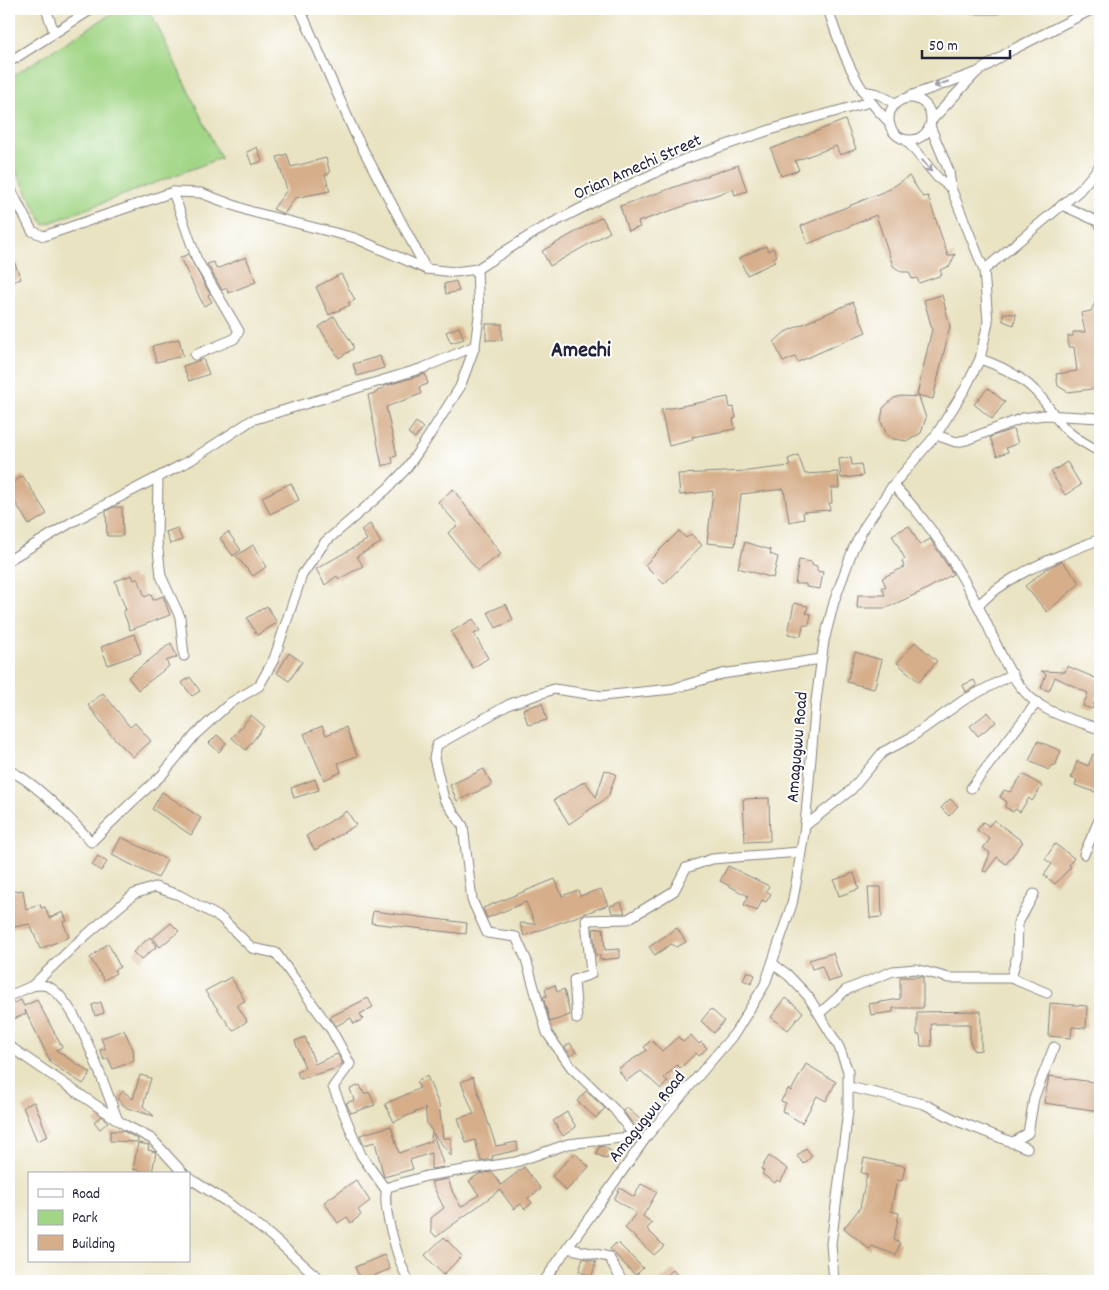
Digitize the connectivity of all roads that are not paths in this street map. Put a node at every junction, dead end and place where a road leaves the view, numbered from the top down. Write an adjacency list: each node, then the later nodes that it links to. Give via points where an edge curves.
1 (46, 9): 8 (street)
2 (92, 9): 8 (street)
3 (300, 9): 24 (street, via 355,134)
4 (828, 9): 11 (street, via 851,69)
5 (971, 9): 6 (street)
6 (997, 9)
7 (1093, 9): 10 (street, via 1010,51)
8 (54, 32): 9 (street)
9 (9, 62)
10 (976, 73): 12 (street, one-way to 12); 16 (street)
11 (863, 90): 13 (street); 14 (street)
12 (908, 97): 14 (street); 16 (street, via 917,98 925,104 930,112)
13 (870, 102): 15 (street); 25 (street, Orian Amechi Street, via 776,128 685,159 537,231)
14 (895, 102): 15 (street)
15 (888, 121): 17 (street, via 894,133)
16 (930, 123): 17 (street, via 920,137); 20 (street, Amagugwu Road, via 949,171)
17 (906, 140): 20 (street, one-way to 20, via 938,178)
18 (1100, 166): 22 (street)
19 (9, 186): 21 (street, Orian Amechi Street, via 32,231 44,236)
20 (952, 188): 26 (street, Amagugwu Road)
21 (173, 192): 24 (street, Orian Amechi Street, via 201,192 249,211 355,238); 28 (street, via 197,260 239,331 234,340)
22 (1062, 205): 23 (street); 26 (street)
23 (1100, 225)
24 (426, 269): 25 (street, Orian Amechi Street, via 456,272)
25 (478, 269): 27 (street, via 479,316)
26 (984, 270): 29 (street, Amagugwu Road, via 988,322)
27 (475, 346): 34 (street, via 423,368 256,418); 44 (street, via 460,386 406,469 325,542 302,576 274,660 259,686 230,703 196,734 162,775 92,842 71,818)
28 (195, 354)
29 (980, 359): 30 (street, via 1026,383); 32 (street, Amagugwu Road)
30 (1054, 414): 31 (street); 32 (street, via 1023,418 956,442); 33 (street, via 1070,433)
31 (1100, 418)
32 (936, 436): 35 (street, Amagugwu Road)
33 (1100, 452)
34 (158, 478): 37 (street, via 72,522); 39 (street, via 157,541 161,576 180,618)
35 (893, 485): 38 (street, via 931,529); 40 (street, Amagugwu Road, via 853,548 834,602)
36 (1100, 539): 38 (street, via 1009,582)
37 (9, 560)
38 (978, 606): 41 (street)
39 (184, 656)
40 (821, 659): 47 (street, Amagugwu Road); 63 (street, via 722,674 662,690 602,696 554,689 510,704 437,745 434,758 444,799 463,826 472,900 486,933 516,937 547,1033 571,1067 615,1110)
41 (1014, 674): 42 (street); 47 (street, via 964,700 910,738 883,752 851,790)
42 (1037, 702): 43 (street); 45 (street)
43 (1100, 729)
44 (9, 771)
45 (971, 788)
46 (1100, 818): 49 (street)
47 (804, 826): 48 (street, Amagugwu Road)
48 (799, 852): 51 (street, Amagugwu Road, via 792,904); 57 (street, via 712,858 686,868 674,891 628,919 586,920 591,974 574,980)
49 (1084, 854)
50 (1034, 894): 52 (street, via 1018,924 1017,956)
51 (773, 964): 56 (street, via 797,984); 62 (street, Amagugwu Road, via 765,984 735,1033)
52 (1012, 978): 54 (street); 56 (street, via 948,978 916,969 893,971 846,990)
53 (32, 986): 55 (street); 61 (street, via 51,988 71,1012); 68 (street, via 134,894 155,887 179,895 221,918 252,948 276,954 332,1031 350,1064 333,1087 361,1155)
54 (1047, 993)
55 (9, 996)
56 (820, 1013): 60 (street, via 845,1061)
57 (577, 1019)
58 (9, 1046): 61 (street)
59 (1054, 1047): 64 (street, via 1034,1098 1028,1133)
60 (849, 1087): 64 (street, via 924,1104); 74 (street, via 831,1244)
61 (117, 1118): 66 (street, via 160,1146)
62 (648, 1135): 63 (street); 69 (street, Amagugwu Road)
63 (634, 1136): 68 (street, via 568,1144 516,1162 426,1176 394,1184)
64 (1012, 1143): 65 (street)
65 (1027, 1148)
66 (182, 1172)
67 (190, 1179): 70 (street, via 271,1236)
68 (386, 1190): 71 (street, via 394,1243)
69 (567, 1248): 72 (street, Amagugwu Road); 73 (street, via 609,1256)
70 (322, 1281)
71 (409, 1281)
72 (544, 1281)
73 (622, 1281)
74 (834, 1281)

